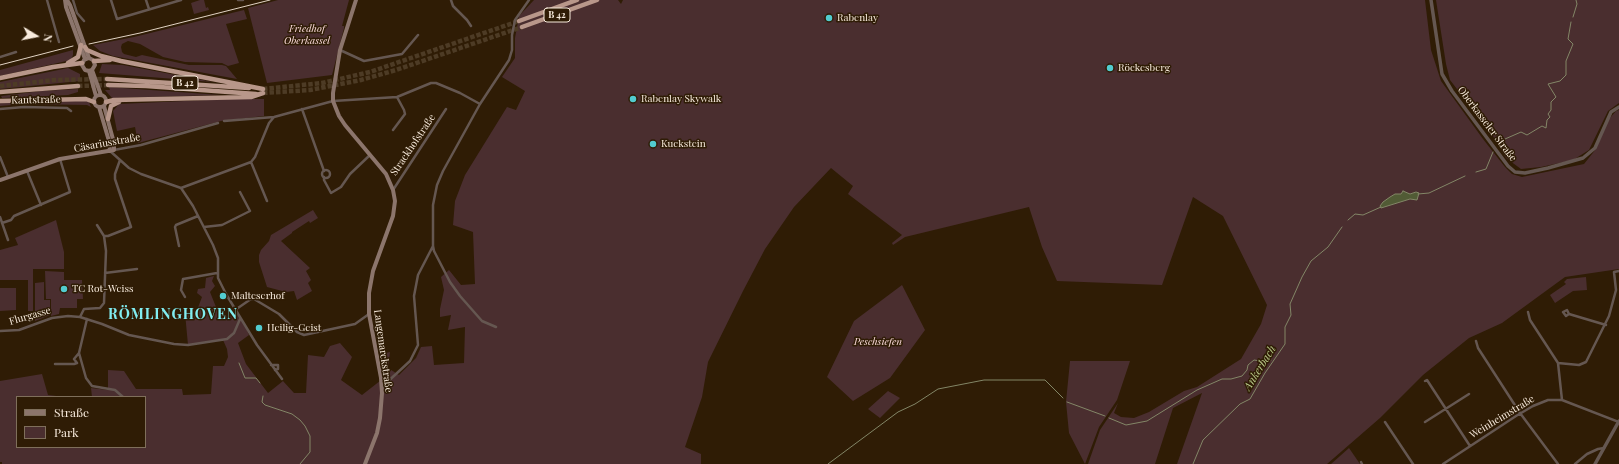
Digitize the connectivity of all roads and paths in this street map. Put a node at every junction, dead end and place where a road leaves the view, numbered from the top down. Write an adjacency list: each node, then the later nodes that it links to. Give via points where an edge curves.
1 (47, 0): 21 (street)
2 (66, 0): 22 (main road, via 70,5)
3 (73, 0): 16 (street, via 77,13)
4 (111, 0): 15 (street, via 116,19)
5 (146, 0): 15 (street)
6 (182, 0): 15 (street)
7 (238, 0): 8 (street)
8 (243, 0)
9 (356, 0): 23 (main road)
10 (451, 0): 18 (street, via 453,6)
11 (529, 0): 43 (street, via 515,20 509,60)
12 (577, 0): 17 (highway, B 42)
13 (597, 0): 19 (highway, B 42)
14 (1431, 0): 45 (street, Oberkasseler Straße, via 1442,74 1508,166 1515,172 1525,173 1583,158 1595,148 1611,112)
15 (149, 9)
16 (84, 21)
17 (519, 21)
18 (471, 26)
19 (522, 28)
20 (418, 35): 23 (street, via 404,53 397,55 364,61)
21 (59, 42)
22 (83, 46): 26 (main road); 28 (highway, B 42, via 101,56); 29 (highway, via 77,59)
23 (340, 50): 41 (main road)
24 (16, 52): 25 (street)
25 (0, 57)
26 (85, 60): 27 (main road); 29 (highway); 30 (main road, via 84,68)
27 (94, 61): 28 (highway, B 42); 30 (main road, via 94,67)
28 (121, 61): 35 (highway, B 42)
29 (65, 65): 31 (highway)
30 (90, 70): 37 (main road)
31 (0, 78)
32 (107, 79): 35 (highway, B 42)
33 (108, 85): 35 (highway, B 42)
34 (78, 86): 36 (highway)
35 (263, 91): 40 (highway, B 42, via 251,97)
36 (0, 92)
37 (98, 96): 42 (main road); 44 (main road, via 105,98)
38 (397, 97): 41 (street); 43 (street, via 436,83); 54 (street, via 404,115)
39 (0, 101): 42 (highway, via 86,99)
40 (125, 101): 44 (highway, B 42, via 111,100); 51 (highway, via 112,106)
41 (333, 101): 46 (street); 56 (main road, Langemarckstraße, via 342,120)
42 (94, 102): 44 (main road, via 96,106)
43 (480, 104): 79 (street, via 437,185 433,205)
44 (103, 105): 51 (main road); 55 (main road)
45 (1619, 107)
46 (302, 109): 50 (street); 62 (street)
47 (446, 109): 67 (street, Strackhofstraße)
48 (0, 110): 49 (street, Kantstraße, via 24,106 67,108)
49 (71, 111)
50 (274, 117): 52 (street); 60 (street)
51 (108, 119): 55 (main road, via 114,143)
52 (224, 121)
53 (218, 123): 55 (street, Cäsariusstraße)
54 (393, 130)
55 (112, 151): 58 (main road, Cäsariusstraße); 59 (street)
56 (370, 155): 63 (street, via 350,174 342,187 332,193); 67 (main road, Langemarckstraße, via 386,174)
57 (0, 157): 64 (street)
58 (60, 159): 61 (main road, Cäsariusstraße); 70 (street, via 70,192)
59 (120, 160): 66 (street, via 141,174); 76 (street, via 115,180 131,227)
60 (252, 162): 66 (street); 69 (street)
61 (27, 170): 64 (main road, Cäsariusstraße); 70 (street)
62 (324, 171): 63 (street); 63 (street, via 330,174)
63 (324, 177)
64 (8, 178): 65 (main road, Cäsariusstraße)
65 (0, 180)
66 (181, 188): 71 (street)
67 (393, 190): 87 (main road, Langemarckstraße, via 393,216 371,278)
68 (240, 192): 75 (street, via 250,211 222,224)
69 (267, 201)
70 (40, 205): 73 (street)
71 (198, 216): 75 (street); 78 (street, via 175,227)
72 (0, 217): 73 (street)
73 (2, 223): 77 (street)
74 (97, 225): 76 (street)
75 (204, 227): 83 (street, via 218,258)
76 (104, 236): 82 (street)
77 (8, 240)
78 (179, 246)
79 (432, 246): 93 (street, via 460,296 482,321); 105 (street, via 416,284 414,307 418,346 410,361)
80 (137, 269): 82 (street)
81 (1619, 271): 92 (street, via 1614,272 1616,290)
82 (105, 273): 89 (street, via 104,303 100,308 84,309)
83 (217, 273): 84 (street, via 183,279 181,290); 85 (street)
84 (185, 297)
85 (235, 310): 87 (street, via 254,299 304,335 355,324); 91 (street)
86 (1528, 312): 99 (street, via 1530,320)
87 (369, 314): 105 (main road, Langemarckstraße)
88 (1569, 314): 92 (street)
89 (80, 317): 90 (street, Flurgasse); 94 (street, Flurgasse, via 60,316 19,330)
90 (87, 319): 91 (street, Flurgasse, via 130,335 181,345 227,339 234,333); 96 (street)
91 (240, 319): 101 (street)
92 (1606, 325): 99 (street, via 1583,365)
93 (496, 327)
94 (0, 331)
95 (1476, 341): 110 (street)
96 (79, 353): 97 (street); 98 (street, via 74,359)
97 (80, 361): 98 (street); 107 (street, via 92,386 115,390)
98 (77, 363): 100 (street)
99 (1558, 363): 108 (street)
100 (55, 364)
101 (271, 365): 102 (street); 102 (street, via 278,365 278,369)
102 (274, 370): 103 (street)
103 (282, 379)
104 (1425, 381): 109 (street, via 1427,380)
105 (382, 387): 116 (main road, Langemarckstraße, via 377,432)
106 (1469, 394): 109 (street)
107 (122, 396)
108 (1562, 400): 110 (street, Weinheimstraße, via 1548,400); 113 (street, Weinheimstraße)
109 (1446, 410): 112 (street); 114 (street)
110 (1520, 414): 114 (street, Weinheimstraße); 119 (street)
111 (1385, 422): 117 (street)
112 (1425, 422)
113 (1618, 423): 115 (street)
114 (1470, 446): 118 (street, Weinheimstraße)
115 (1604, 448): 120 (street, via 1587,454); 121 (street)
116 (365, 464)
117 (1413, 464)
118 (1443, 464)
119 (1558, 464)
120 (1575, 464)
121 (1595, 464)

